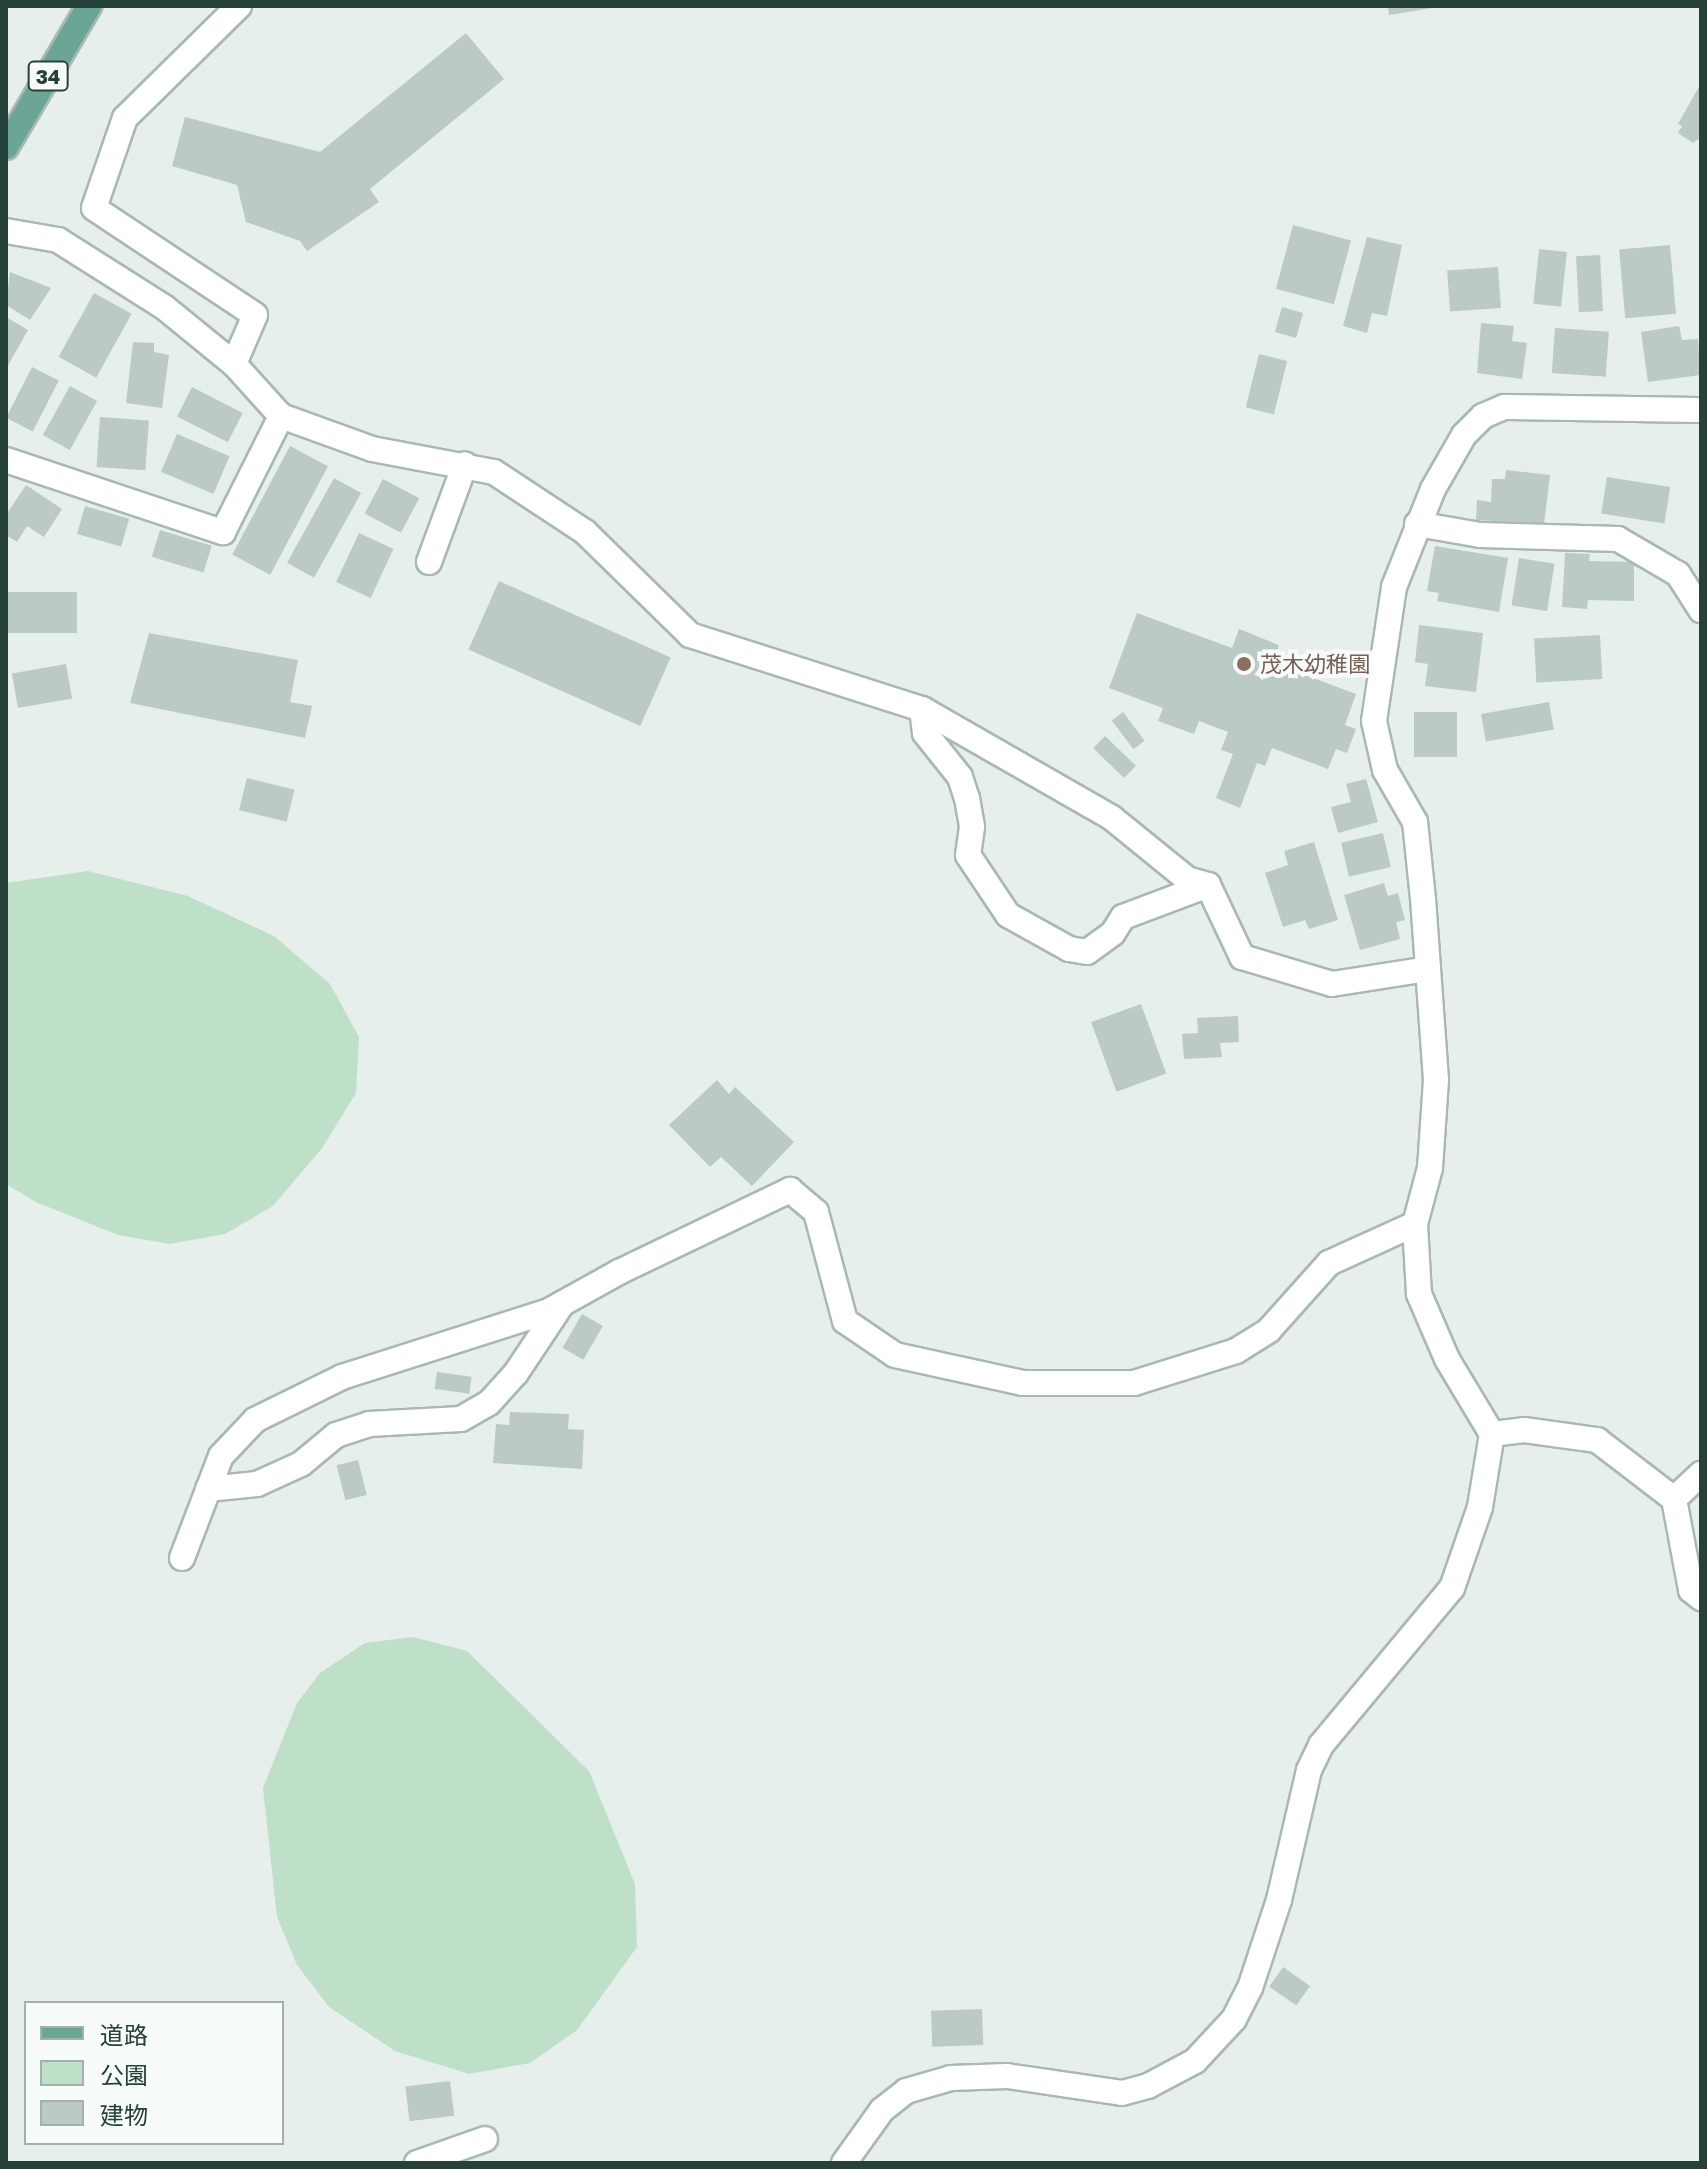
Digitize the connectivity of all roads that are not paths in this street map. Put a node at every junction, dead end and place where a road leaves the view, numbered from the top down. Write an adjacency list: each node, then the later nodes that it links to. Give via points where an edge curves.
1 (89, 6): 3 (main road, 34)
2 (239, 6): 5 (street, via 125,118 94,208 255,315)
3 (6, 147)
4 (6, 231): 5 (street, via 58,240 164,307)
5 (234, 364): 7 (street)
6 (1701, 410): 8 (street); 11 (street, via 1504,407 1483,416 1464,435)
7 (281, 416): 9 (street, via 223,532); 10 (street, via 372,449)
8 (1701, 424)
9 (6, 460)
10 (465, 464): 12 (street); 14 (street, via 494,472 585,532 690,635)
11 (1417, 524): 13 (street, via 1480,535 1618,539 1678,574); 16 (street, via 1394,587 1374,721 1385,770 1415,822)
12 (429, 562)
13 (1701, 610)
14 (922, 709): 15 (street, via 1112,818 1187,879); 15 (street, via 925,733 960,777 967,798 972,827 968,855 1008,915 1069,949 1087,952 1113,933 1123,917)
15 (1208, 885): 16 (street, via 1242,957 1332,984)
16 (1428, 969): 17 (street, via 1436,1080 1430,1168)
17 (1415, 1224): 18 (street, via 1329,1263 1269,1330 1236,1351 1134,1383 1023,1383 895,1355 845,1321 816,1212 790,1190); 19 (street, via 1419,1294 1447,1359)
18 (563, 1303): 21 (street, via 342,1377 255,1420 221,1456); 21 (street, via 489,1403 461,1419 369,1424 336,1435 301,1464 257,1484)
19 (1492, 1434): 22 (street, via 1524,1430 1597,1440); 27 (street, via 1480,1507 1452,1588 1335,1724 1315,1758 1250,1988 1218,2039 1174,2075 1122,2093 1007,2076 951,2078 906,2091 882,2110)
20 (1701, 1474): 22 (street)
21 (208, 1489): 23 (street)
22 (1674, 1499): 24 (street, via 1691,1590)
23 (182, 1558)
24 (1701, 1598)
25 (485, 2139): 26 (street)
26 (417, 2163)
27 (844, 2163)

